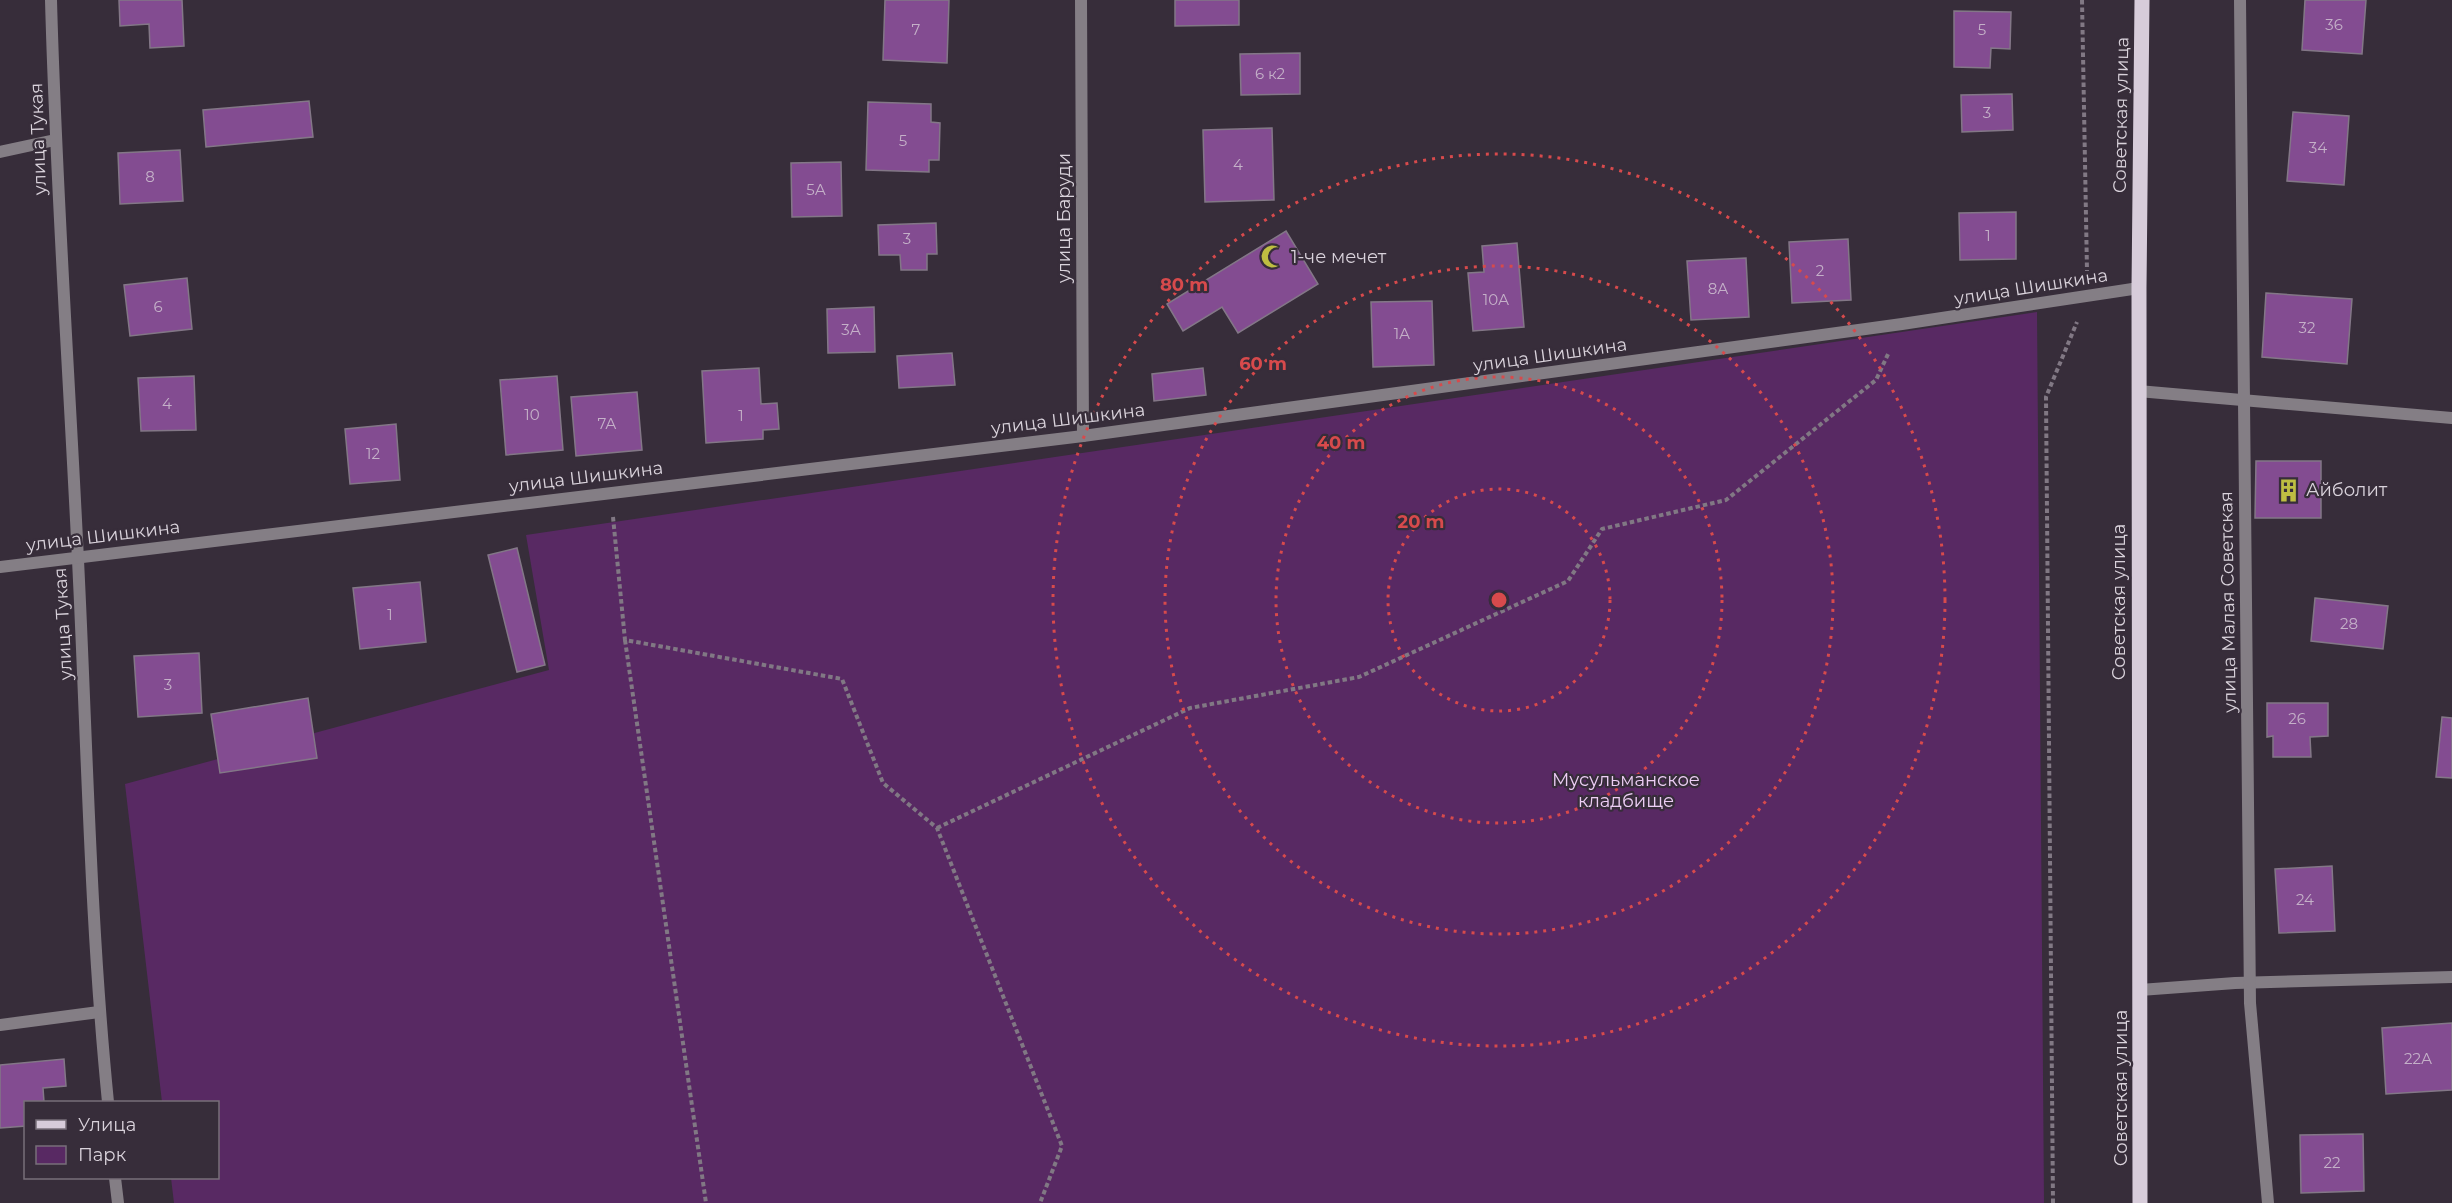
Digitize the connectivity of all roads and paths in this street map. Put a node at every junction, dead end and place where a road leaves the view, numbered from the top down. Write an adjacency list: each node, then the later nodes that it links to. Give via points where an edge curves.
1 (51, 0): 6 (street, улица Тукая)
2 (1081, 0): 14 (street, улица Баруди)
3 (2082, 0): 9 (path)
4 (2142, 0): 8 (main road, Советская улица)
5 (2240, 0): 12 (street, улица Малая Советская)
6 (55, 140): 7 (street); 16 (street, улица Тукая)
7 (0, 152)
8 (2139, 288): 9 (street, улица Шишкина); 11 (main road, Советская улица)
9 (2088, 296): 10 (street, улица Шишкина); 30 (path, via 2046,398)
10 (1902, 324): 14 (street, улица Шишкина); 19 (path, via 1876,380 1726,500 1602,530 1568,581 1359,677 1190,708)
11 (2139, 391): 12 (street); 22 (main road, Советская улица)
12 (2244, 402): 13 (street); 21 (street, улица Малая Советская)
13 (2452, 418)
14 (1083, 436): 15 (street, улица Шишкина)
15 (611, 492): 16 (street, улица Шишкина); 18 (path)
16 (78, 557): 17 (street, улица Шишкина); 23 (street, улица Тукая)
17 (0, 567)
18 (625, 640): 19 (path, via 842,679 883,783); 28 (path)
19 (937, 828): 29 (path, via 1062,1146)
20 (2452, 977): 21 (street)
21 (2250, 982): 22 (street); 32 (street, улица Малая Советская)
22 (2140, 990): 31 (main road, Советская улица)
23 (99, 1012): 24 (street); 25 (street, улица Тукая)
24 (0, 1025)
25 (108, 1101)
26 (115, 1179): 27 (street)
27 (118, 1203)
28 (706, 1203)
29 (1040, 1203)
30 (2053, 1203)
31 (2140, 1203)
32 (2268, 1203)

